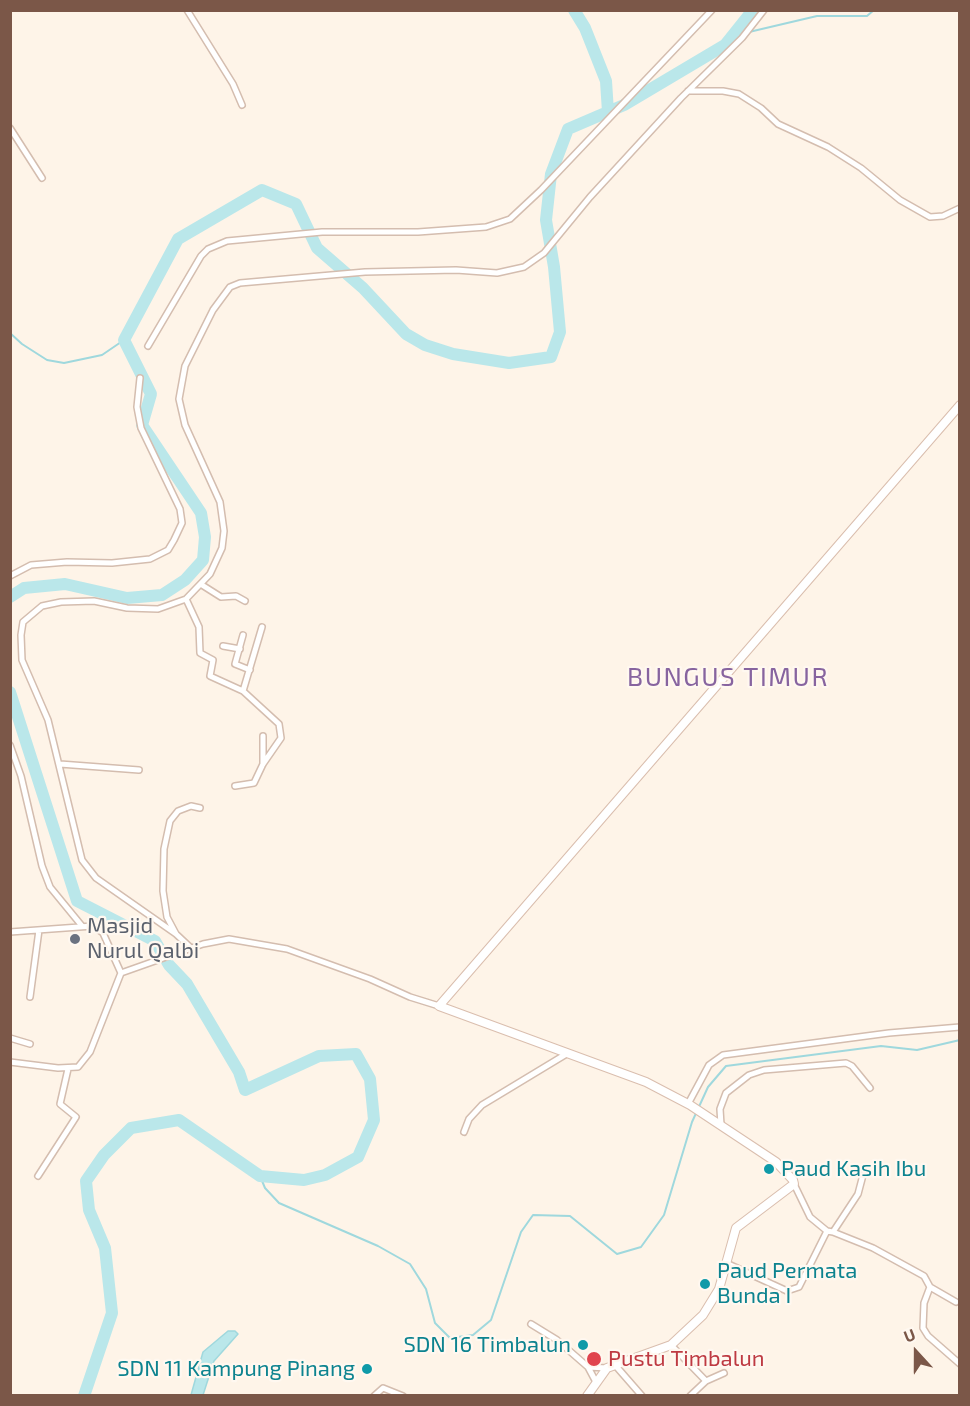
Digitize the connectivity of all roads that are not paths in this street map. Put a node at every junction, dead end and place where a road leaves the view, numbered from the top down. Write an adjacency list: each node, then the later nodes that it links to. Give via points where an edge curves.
1 (187, 10): 5 (street)
2 (712, 10): 9 (street, via 510,219 486,227 236,239 208,249 196,262)
3 (764, 10): 4 (street, via 742,38)
4 (688, 91): 8 (street, via 723,90 739,94 782,126 828,147 861,168 900,200 930,217); 13 (street, via 544,253 524,267 506,272 330,274 240,283 224,294 185,366 179,399 185,425 220,502 224,531 222,548)
5 (242, 105)
6 (10, 128): 7 (street)
7 (42, 178)
8 (960, 208)
9 (148, 346)
10 (140, 378): 12 (street, via 138,416 180,509 182,523 168,550 150,559 31,565)
11 (960, 405): 36 (street)
12 (10, 576)
13 (203, 586): 14 (street); 15 (street, via 223,598 236,596)
14 (186, 599): 21 (street, via 200,627 200,653 213,660 210,676); 24 (street, via 158,609 93,601 42,606 23,622 22,660 44,709)
15 (245, 600)
16 (262, 627): 20 (street)
17 (243, 635): 19 (street)
18 (223, 646): 19 (street)
19 (240, 649): 20 (street, via 236,666)
20 (250, 670): 21 (street)
21 (243, 691): 25 (street, via 282,728 277,747)
22 (263, 736): 25 (street)
23 (11, 746): 29 (street, via 50,887)
24 (60, 764): 26 (street); 32 (street, via 77,842 89,870)
25 (263, 764): 27 (street, via 255,783)
26 (139, 770)
27 (235, 786)
28 (200, 808): 32 (street, via 191,806 178,811 167,832 163,891 167,917)
29 (82, 926): 30 (street); 34 (street, via 93,926 103,933)
30 (39, 930): 31 (street); 35 (street)
31 (10, 932)
32 (176, 934): 33 (street)
33 (192, 949): 34 (street); 36 (street, via 229,939 287,949)
34 (121, 973): 42 (street, via 86,1060)
35 (30, 997)
36 (439, 1006): 40 (street)
37 (960, 1027): 44 (street, via 723,1054 709,1065)
38 (10, 1038): 39 (street)
39 (30, 1044)
40 (568, 1053): 44 (street, via 646,1082); 46 (street, via 482,1105 469,1119)
41 (10, 1062): 42 (street)
42 (68, 1069): 48 (street, via 60,1104 76,1117)
43 (870, 1088): 45 (street, via 846,1063 764,1070 749,1075 726,1093 720,1108)
44 (689, 1105): 45 (street)
45 (720, 1125): 49 (street, via 776,1162)
46 (464, 1132)
47 (863, 1175): 50 (street, via 858,1194)
48 (38, 1176)
49 (794, 1184): 50 (street, via 810,1217); 51 (street, via 736,1228)
50 (830, 1231): 51 (street, via 795,1290 787,1291); 52 (street, via 920,1273)
51 (726, 1263): 55 (street, via 709,1309)
52 (930, 1287): 53 (street); 56 (street, via 924,1303 923,1328)
53 (956, 1302)
54 (531, 1324): 57 (street)
55 (671, 1345): 58 (street); 60 (street)
56 (960, 1365)
57 (588, 1367): 58 (street); 61 (street)
58 (611, 1367): 61 (street); 65 (street)
59 (724, 1373): 60 (street)
60 (706, 1381): 66 (street)
61 (596, 1382): 64 (street)
62 (375, 1393): 63 (street, via 383,1388)
63 (403, 1395)
64 (587, 1395)
65 (642, 1395)
66 (690, 1395)

